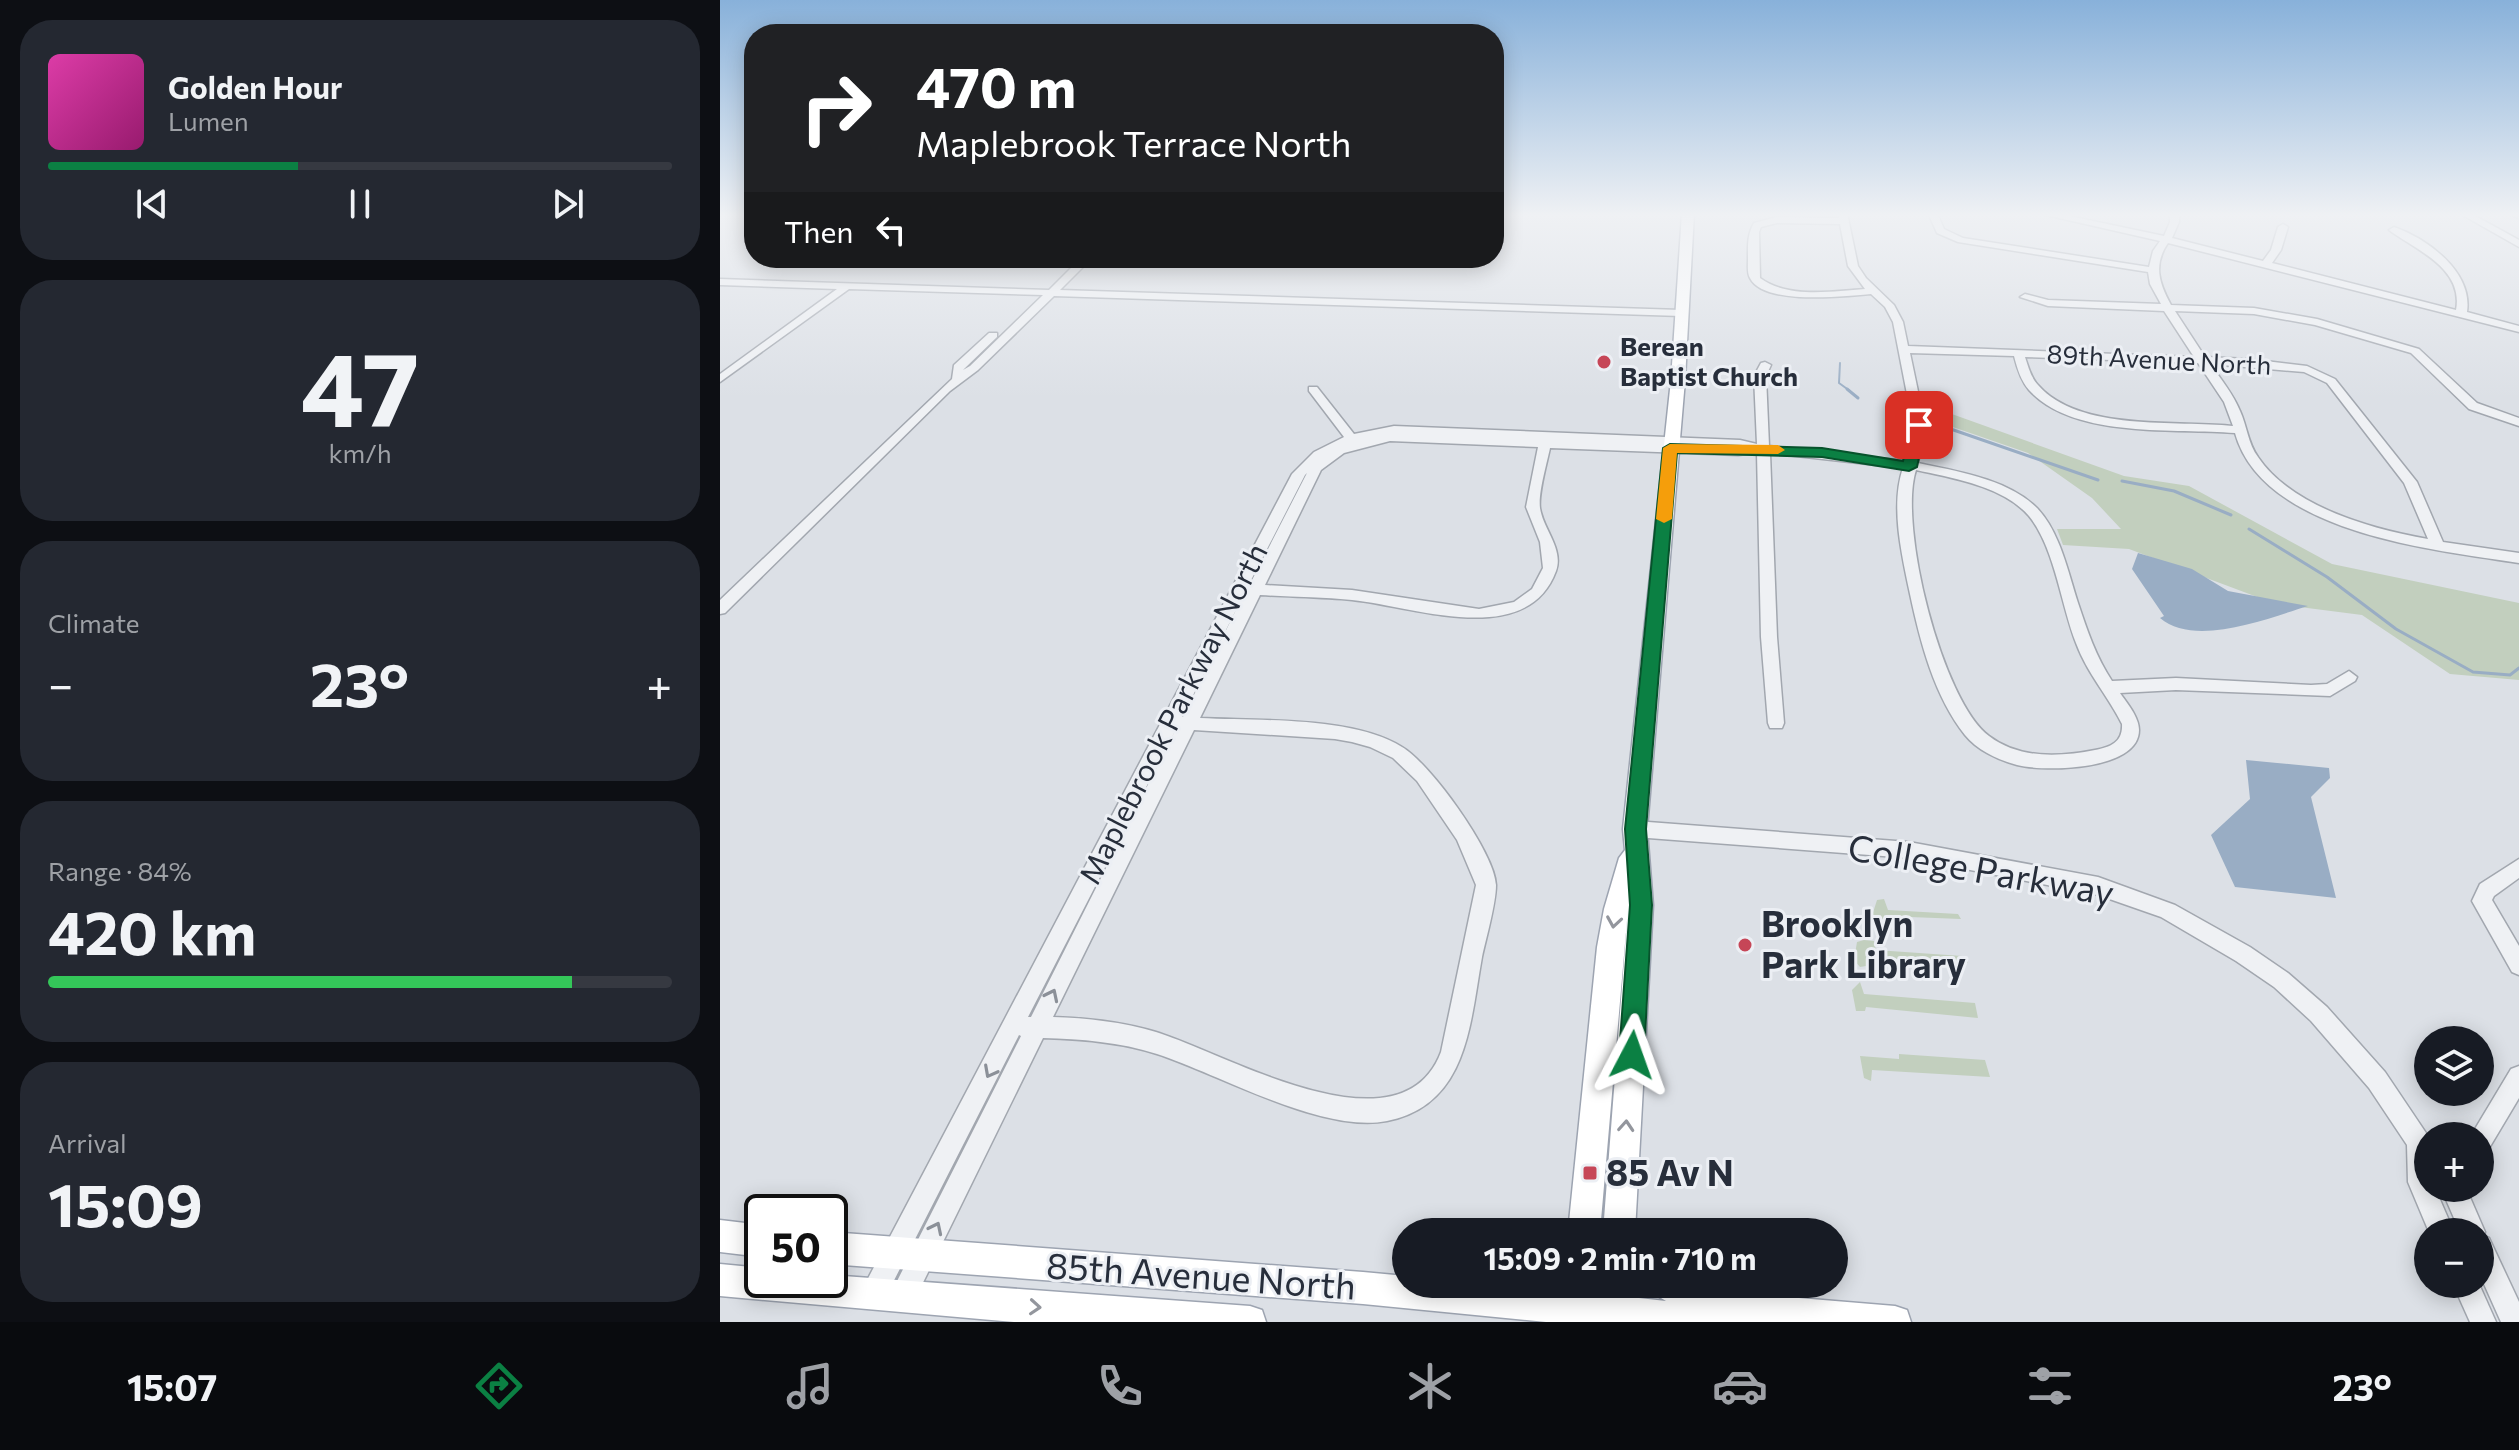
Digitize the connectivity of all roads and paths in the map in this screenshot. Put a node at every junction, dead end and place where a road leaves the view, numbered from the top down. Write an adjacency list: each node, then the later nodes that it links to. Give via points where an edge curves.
1 (1061, 275): 12 (street)
2 (1066, 275): 12 (street)
3 (1684, 275): 15 (main road)
4 (1753, 275): 11 (street, via 1774,290)
5 (1860, 275): 11 (street)
6 (2153, 275): 14 (street)
7 (2308, 275): 16 (street)
8 (2451, 275): 16 (street, via 2464,296)
9 (720, 282): 10 (street)
10 (847, 286): 12 (street); 22 (street)
11 (1874, 291): 18 (street, via 1894,313)
12 (1045, 292): 15 (street); 34 (street, via 958,367 957,378)
13 (2025, 297): 14 (street, via 2048,303)
14 (2168, 307): 20 (street); 24 (street, via 2274,313 2401,346 2415,351 2473,406)
15 (1681, 313): 28 (main road)
16 (2461, 314): 17 (street)
17 (2517, 329)
18 (1904, 349): 19 (street, 89th Avenue North); 30 (street, via 1919,433)
19 (2018, 353): 20 (street, 89th Avenue North); 25 (street, via 2033,387 2078,414)
20 (2202, 360): 25 (street, via 2234,410); 31 (street, 89th Avenue North, via 2317,372 2331,381 2410,482)
21 (1765, 365): 29 (street, via 1760,376)
22 (720, 379)
23 (1313, 389): 27 (street)
24 (2519, 422)
25 (2240, 430): 31 (street, via 2245,449 2269,477 2299,499 2388,534)
26 (1545, 440): 27 (street, Maplebrook Parkway North); 28 (street, Maplebrook Parkway North); 33 (street, via 1533,507 1547,542 1550,568 1538,592 1519,606 1479,614 1352,595)
27 (1354, 441): 33 (street, Maplebrook Parkway North, via 1308,478)
28 (1670, 445): 29 (street, Maplebrook Parkway North, via 1740,444); 39 (main road)
29 (1762, 449): 30 (street, Maplebrook Parkway North); 38 (street)
30 (1909, 467): 36 (street, Maplebrook Parkway North, via 1988,484 2032,510 2043,526 2090,658); 36 (street, Maplebrook Parkway North, via 1906,528 1929,641 1967,724 1985,742 2020,759 2106,755 2131,735 2125,713)
31 (2437, 544): 32 (street)
32 (2519, 558)
33 (1246, 589): 37 (street, Maplebrook Parkway North)
34 (720, 609)
35 (2349, 677): 36 (street, via 2330,690 2311,691 2176,684)
36 (2108, 687)
37 (1177, 723): 43 (street, Maplebrook Parkway North, one-way to 37); 43 (street, via 1358,736 1399,753 1421,773 1475,852 1486,885 1460,1021 1445,1070 1412,1102 1390,1110 1353,1109 1291,1097 1157,1042); 44 (street, Maplebrook Parkway North)
38 (1776, 723)
39 (1635, 838): 47 (street, College Parkway, via 1909,850 2098,886 2144,901 2281,980 2377,1080); 48 (main road, one-way to 48, via 1610,947); 49 (main road, one-way to 39, via 1641,905)
40 (2519, 867): 41 (street, via 2482,895)
41 (2513, 946): 42 (street)
42 (2519, 965)
43 (1036, 1027): 44 (street); 57 (street, Maplebrook Parkway North, one-way to 43)
44 (1014, 1028): 57 (street, Maplebrook Parkway North, one-way to 57)
45 (2519, 1077): 46 (street)
46 (2492, 1122)
47 (2414, 1133)
48 (1589, 1175): 50 (main road); 51 (main road)
49 (1623, 1176): 52 (main road); 53 (main road)
50 (1575, 1218)
51 (1585, 1218)
52 (1620, 1218)
53 (1629, 1218)
54 (720, 1236): 55 (main road)
55 (744, 1239)
56 (848, 1250): 57 (main road, 85th Avenue North)
57 (908, 1255): 60 (street, Maplebrook Parkway North); 63 (main road, 85th Avenue North)
58 (2494, 1277): 71 (street)
59 (720, 1280): 60 (main road, 85th Avenue North)
60 (888, 1297): 66 (main road, 85th Avenue North, one-way to 66)
61 (1694, 1298): 69 (main road)
62 (2472, 1298): 70 (street)
63 (1482, 1299): 64 (main road, 85th Avenue North)
64 (1577, 1305): 65 (main road, 85th Avenue North)
65 (1613, 1306): 68 (main road, 85th Avenue North)
66 (1215, 1320): 67 (main road, 85th Avenue North)
67 (1250, 1322)
68 (1715, 1322)
69 (1895, 1322)
70 (2483, 1322)
71 (2515, 1322)

